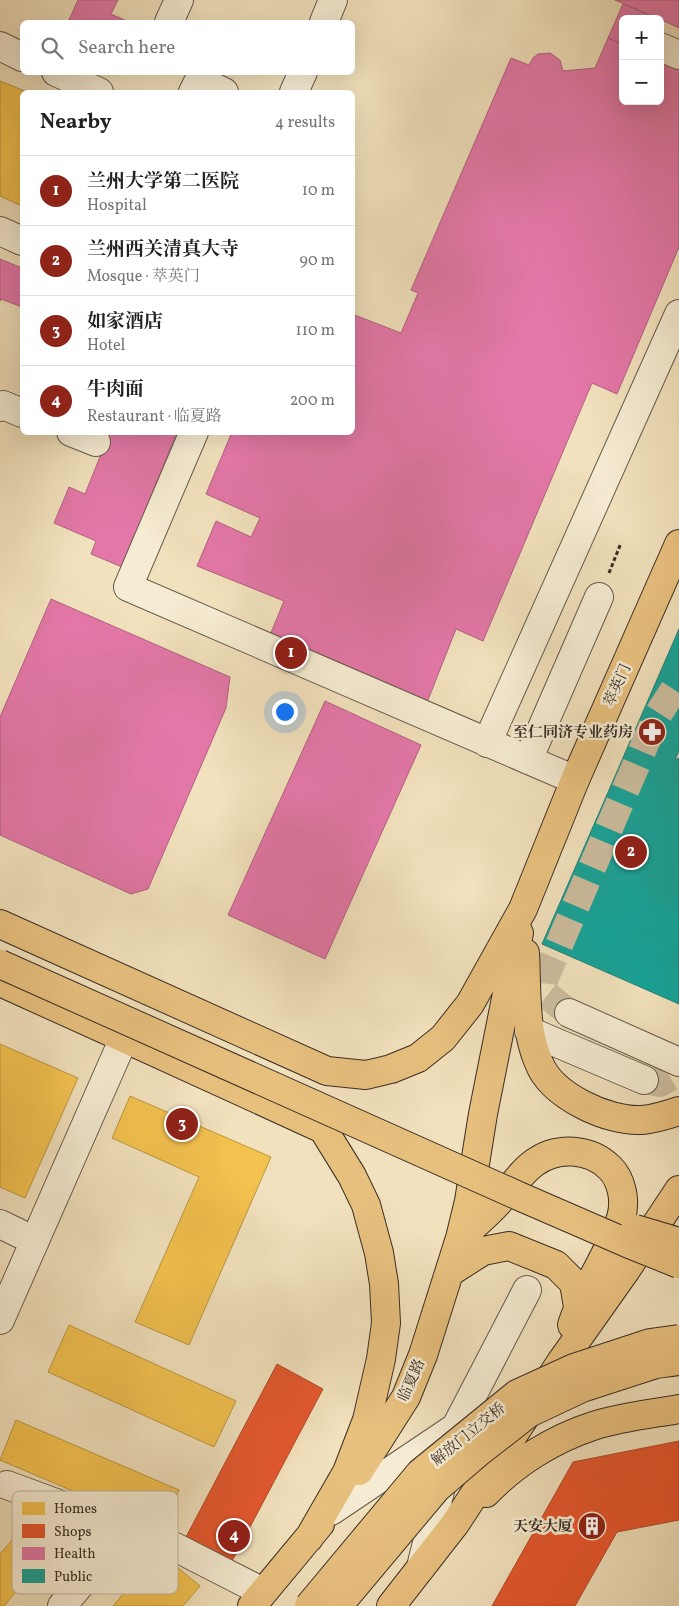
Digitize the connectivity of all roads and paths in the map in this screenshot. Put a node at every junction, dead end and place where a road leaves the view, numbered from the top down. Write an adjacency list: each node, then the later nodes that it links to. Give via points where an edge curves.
1 (179, 0): 3 (street)
2 (333, 0): 4 (street)
3 (170, 20)
4 (325, 20)
5 (0, 46): 8 (street)
6 (664, 49): 7 (street)
7 (679, 55)
8 (20, 56)
9 (62, 75): 12 (street)
10 (302, 75): 14 (street)
11 (193, 82): 13 (street)
12 (95, 90)
13 (218, 90)
14 (295, 90)
15 (0, 231): 16 (street)
16 (20, 240)
17 (679, 314): 23 (street)
18 (0, 407): 19 (street, via 3,405)
19 (20, 412)
20 (193, 435): 23 (street, via 128,587)
21 (679, 544): 25 (main road, 萃英门)
22 (598, 596): 24 (street)
23 (487, 743): 24 (street)
24 (528, 760): 25 (street)
25 (575, 780): 26 (main road, 萃英门)
26 (523, 909): 27 (main road, via 470,1004 443,1038 418,1058 366,1075 327,1071); 32 (main road); 39 (main road, 临夏路)
27 (0, 924)
28 (0, 947): 41 (main road, bridge, via 634,1228)
29 (0, 964): 42 (main road, bridge)
30 (0, 982): 33 (main road)
31 (569, 1013): 34 (street)
32 (529, 1032): 35 (street); 36 (main road, via 539,1065 565,1094 582,1104 619,1119 642,1120)
33 (124, 1038): 40 (street); 56 (main road, via 323,1129 366,1205 384,1284 386,1323 382,1359 366,1420 346,1472)
34 (679, 1062)
35 (644, 1080)
36 (679, 1111)
37 (679, 1190): 49 (main road)
38 (0, 1224): 40 (street)
39 (460, 1238): 43 (main road, 临夏路); 45 (main road, via 534,1163 562,1151 592,1155 616,1174 622,1190 621,1216)
40 (35, 1240): 46 (street)
41 (679, 1242)
42 (679, 1264)
43 (450, 1272): 45 (main road, via 483,1251 509,1246 556,1265 574,1283); 54 (main road, 临夏路, via 406,1396)
44 (527, 1290): 51 (street)
45 (578, 1307): 49 (main road)
46 (0, 1320)
47 (679, 1339): 62 (main road, 解放门立交桥, bridge, via 650,1343 583,1365 517,1394 420,1473)
48 (679, 1361): 63 (main road, 解放门立交桥, bridge, via 656,1364 582,1388 529,1413 436,1489)
49 (560, 1362): 55 (main road)
50 (679, 1409): 55 (main road, via 592,1427 542,1449 497,1482)
51 (456, 1427): 54 (street); 58 (street)
52 (7, 1485): 53 (street)
53 (23, 1491)
54 (331, 1512): 56 (main road, 临夏路)
55 (455, 1524): 58 (main road)
56 (309, 1538): 60 (main road, 临夏路)
57 (178, 1549): 60 (street)
58 (421, 1567): 64 (main road)
59 (72, 1594): 61 (street)
60 (258, 1599)
61 (62, 1606)
62 (309, 1606)
63 (338, 1606)
64 (391, 1606)

